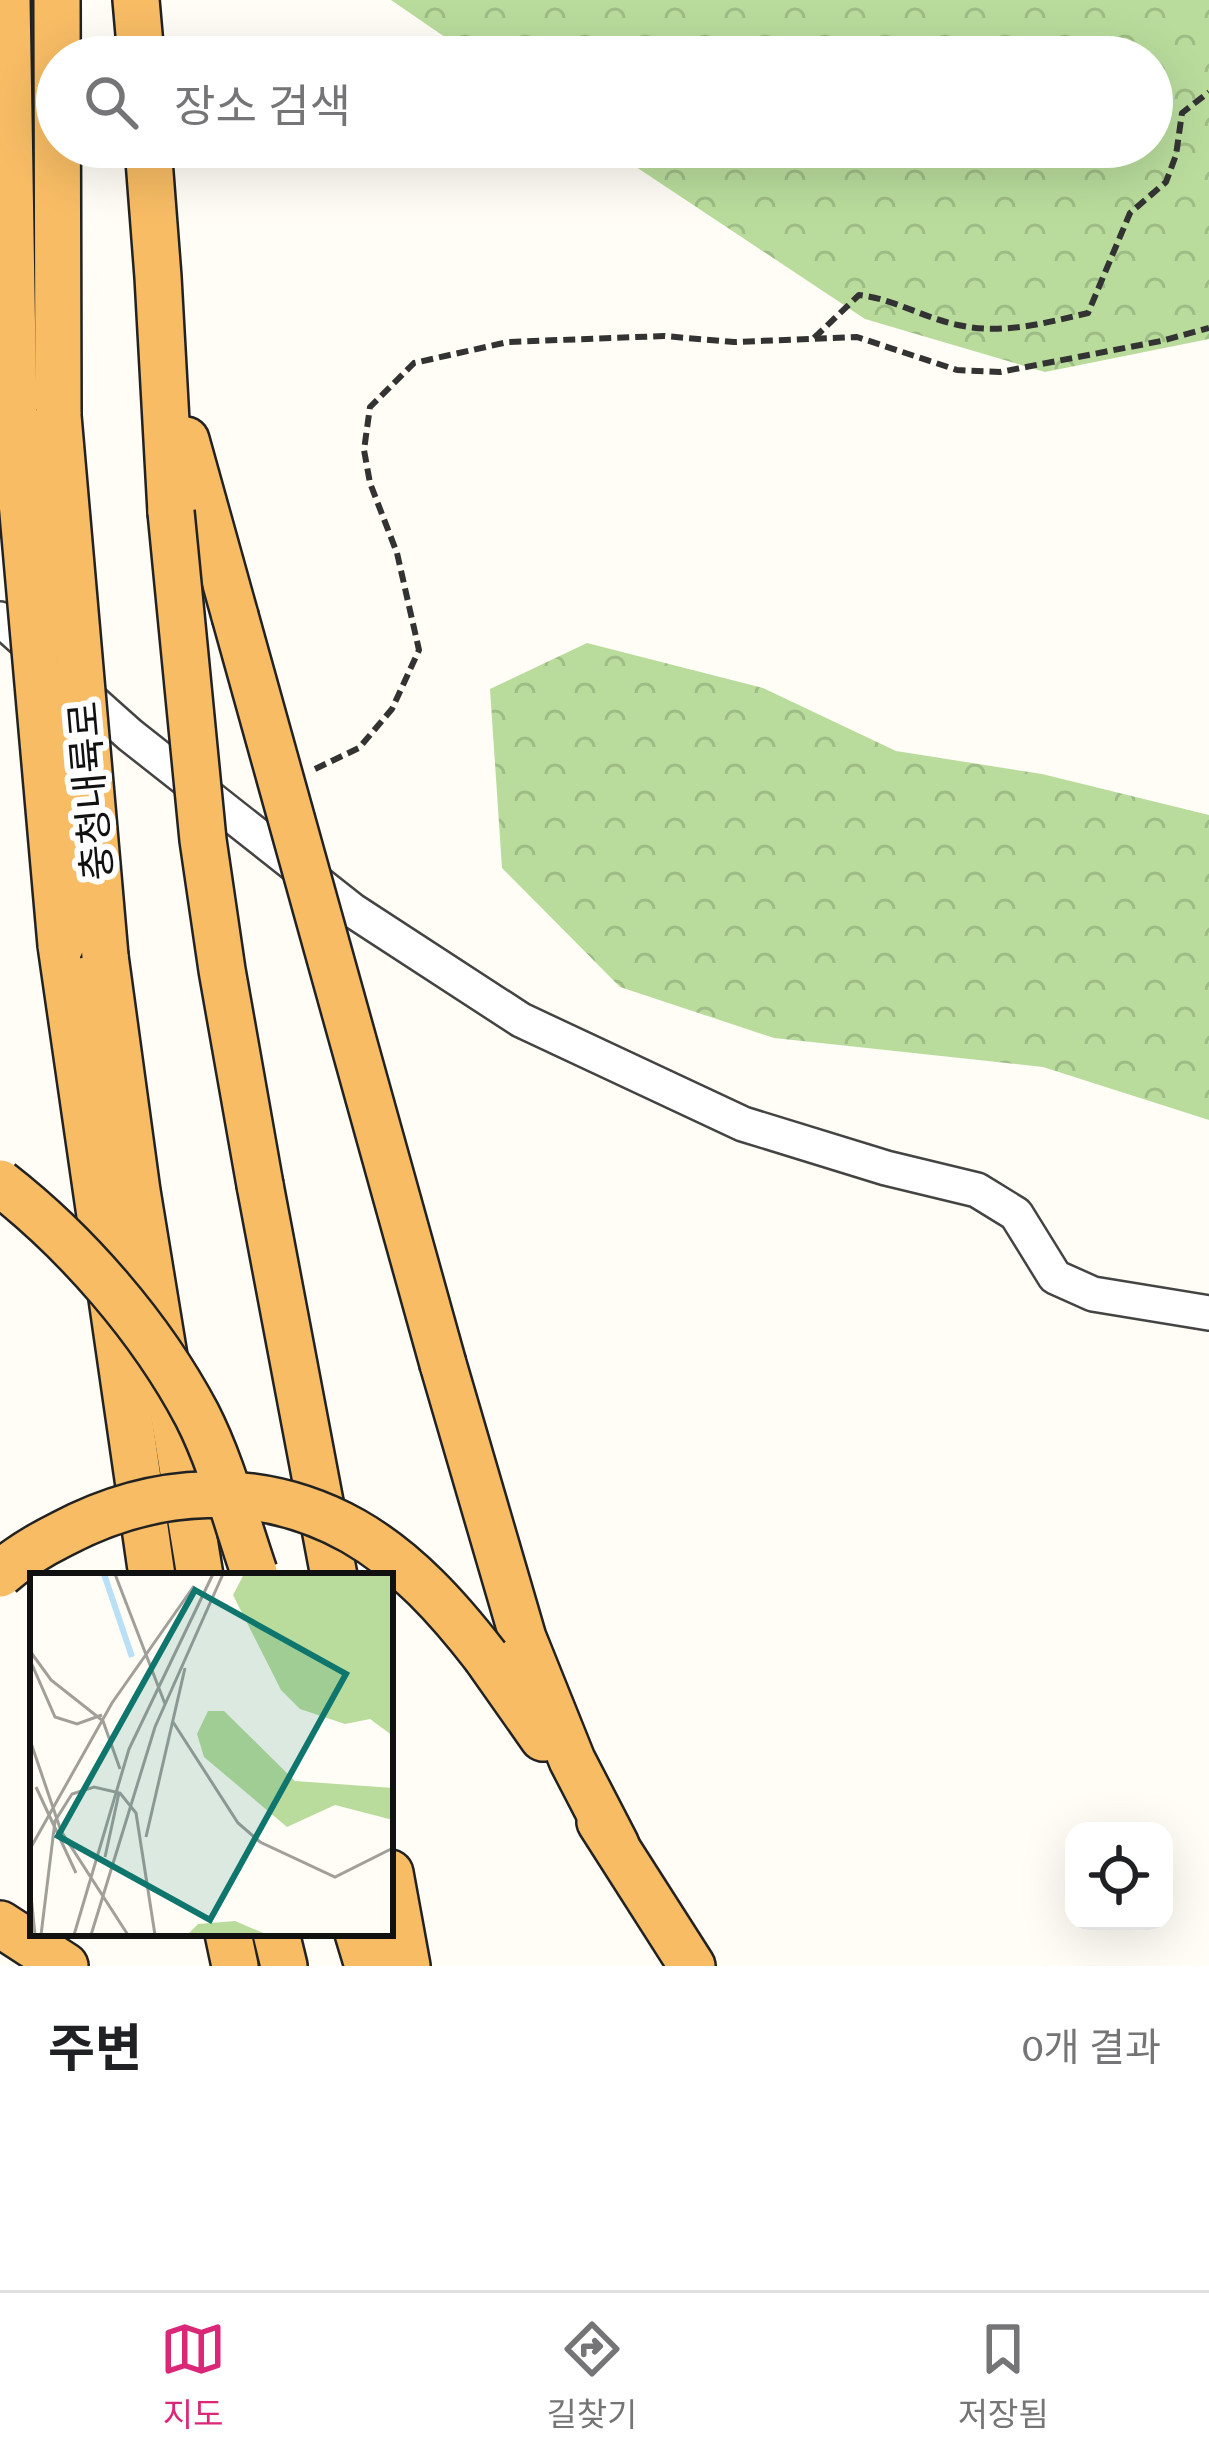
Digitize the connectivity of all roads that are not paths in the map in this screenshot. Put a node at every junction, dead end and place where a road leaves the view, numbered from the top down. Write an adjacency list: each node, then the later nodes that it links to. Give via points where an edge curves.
1 (7, 0): 9 (highway, 충청내륙로)
2 (57, 0): 4 (highway, 충청내륙로)
3 (136, 0): 5 (highway)
4 (55, 36)
5 (139, 36)
6 (48, 168): 9 (highway, 충청내륙로)
7 (149, 168): 8 (highway)
8 (163, 358): 16 (highway, bridge, via 203,840); 18 (highway, bridge, via 523,1638)
9 (36, 413): 13 (highway, 충청내륙로, bridge, via 61,945); 14 (highway, 충청내륙로, bridge, via 137,1191)
10 (0, 619): 12 (street, via 130,735 352,910 521,1020 743,1124 977,1190 1016,1214 1055,1277 1093,1294)
11 (0, 1183): 15 (highway, bridge, via 61,1235 173,1373 206,1437)
12 (1209, 1312)
13 (152, 1573)
14 (200, 1573)
15 (255, 1573)
16 (333, 1573)
17 (0, 1574): 18 (highway, bridge, via 48,1541 136,1503 208,1493 310,1512 373,1544 431,1594 486,1657)
18 (616, 1845): 29 (highway)
19 (393, 1890): 28 (highway)
20 (0, 1924): 24 (highway)
21 (229, 1936): 25 (highway)
22 (277, 1936): 26 (highway)
23 (359, 1936): 27 (highway)
24 (65, 1966)
25 (236, 1966)
26 (284, 1966)
27 (368, 1966)
28 (407, 1966)
29 (692, 1966)

